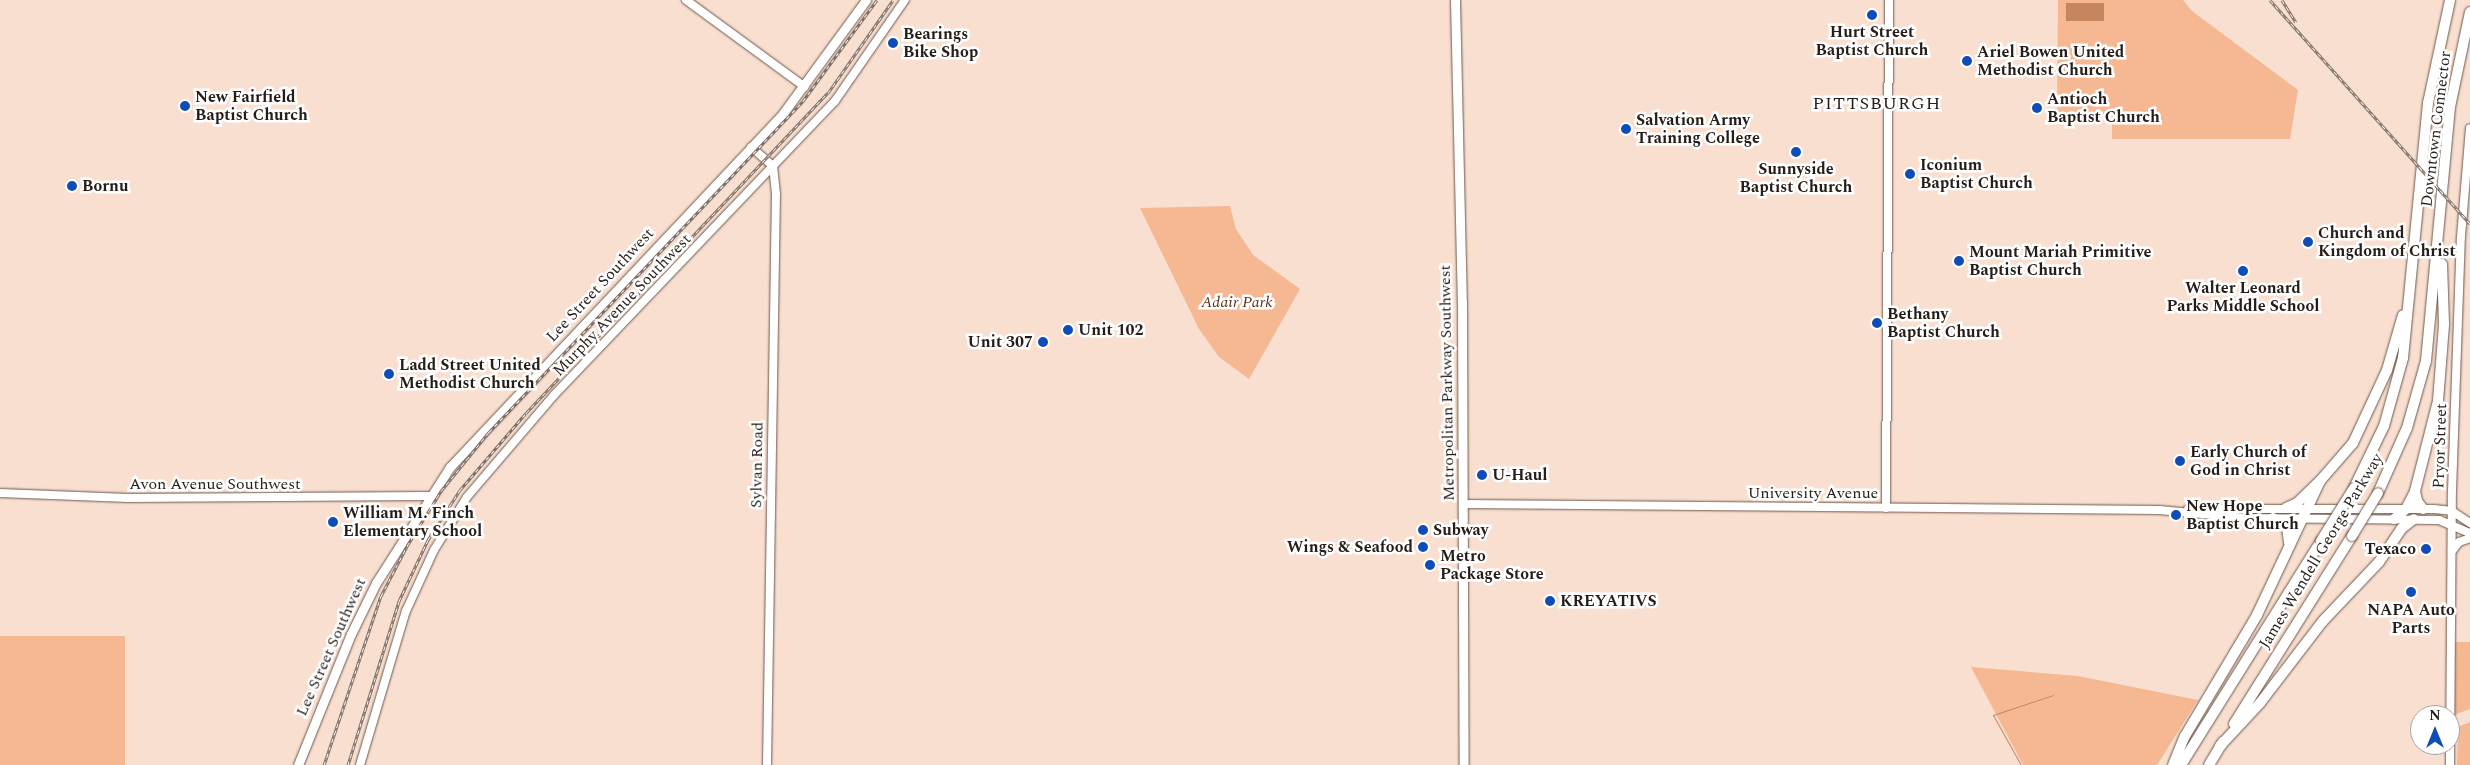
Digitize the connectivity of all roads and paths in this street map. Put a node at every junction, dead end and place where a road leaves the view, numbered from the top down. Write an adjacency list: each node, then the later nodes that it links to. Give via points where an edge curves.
1 (686, 0): 8 (main road)
2 (866, 0): 8 (main road, Lee Street Southwest)
3 (905, 0): 11 (main road, Murphy Avenue Southwest, via 835,101)
4 (1455, 0): 18 (main road, Metropolitan Parkway Southwest)
5 (1889, 0): 19 (main road)
6 (2450, 0): 13 (highway, Downtown Connector, via 2428,104)
7 (2470, 12): 12 (highway, Downtown Connector, via 2453,87)
8 (805, 87): 10 (main road, Lee Street Southwest)
9 (2470, 128): 25 (main road, Pryor Street, via 2461,237)
10 (751, 147): 11 (main road); 17 (main road, Lee Street Southwest, via 481,432)
11 (774, 166): 39 (main road, Murphy Avenue Southwest, via 537,414 457,512 434,550 406,611); 40 (main road, Sylvan Road)
12 (2440, 221): 15 (highway, via 2443,358 2434,424); 37 (highway, James Wendell George Parkway, bridge, via 2429,338 2420,384 2403,440 2378,493 2249,699)
13 (2412, 277): 14 (highway, via 2395,344 2375,397 2353,443); 43 (highway, James Wendell George Parkway, bridge, via 2396,386 2384,426 2354,488)
14 (2320, 481): 20 (highway, via 2297,503); 21 (highway)
15 (2415, 492): 22 (highway); 23 (highway)
16 (0, 493): 17 (main road, Avon Avenue Southwest, via 128,498)
17 (429, 496): 38 (main road, Lee Street Southwest, via 354,626)
18 (1464, 504): 19 (main road, University Avenue); 41 (main road, Metropolitan Parkway Southwest)
19 (1886, 508): 24 (main road, University Avenue)
20 (2286, 508): 21 (main road, University Avenue); 24 (main road, University Avenue)
21 (2309, 508): 26 (main road, University Avenue); 28 (highway)
22 (2406, 509): 23 (main road); 26 (highway)
23 (2423, 509): 25 (main road)
24 (2163, 510): 27 (main road, University Avenue)
25 (2452, 511): 30 (main road); 31 (main road, Pryor Street)
26 (2392, 514): 28 (main road, University Avenue); 29 (main road, University Avenue); 33 (highway)
27 (2273, 518): 28 (main road, University Avenue); 35 (highway, via 2287,528)
28 (2301, 519): 35 (highway)
29 (2414, 519): 31 (main road, University Avenue); 33 (highway)
30 (2470, 522)
31 (2452, 523): 32 (main road, University Avenue); 36 (main road, Pryor Street)
32 (2470, 533)
33 (2394, 538): 37 (highway, via 2379,562 2323,621 2260,703)
34 (2470, 538): 36 (main road, via 2459,542)
35 (2289, 544): 42 (highway, via 2257,614 2196,718)
36 (2452, 551): 45 (main road, Pryor Street)
37 (2233, 730): 44 (highway, James Wendell George Parkway)
38 (298, 765)
39 (360, 765)
40 (767, 765)
41 (1464, 765)
42 (2173, 765)
43 (2181, 765)
44 (2209, 765)
45 (2450, 765)

